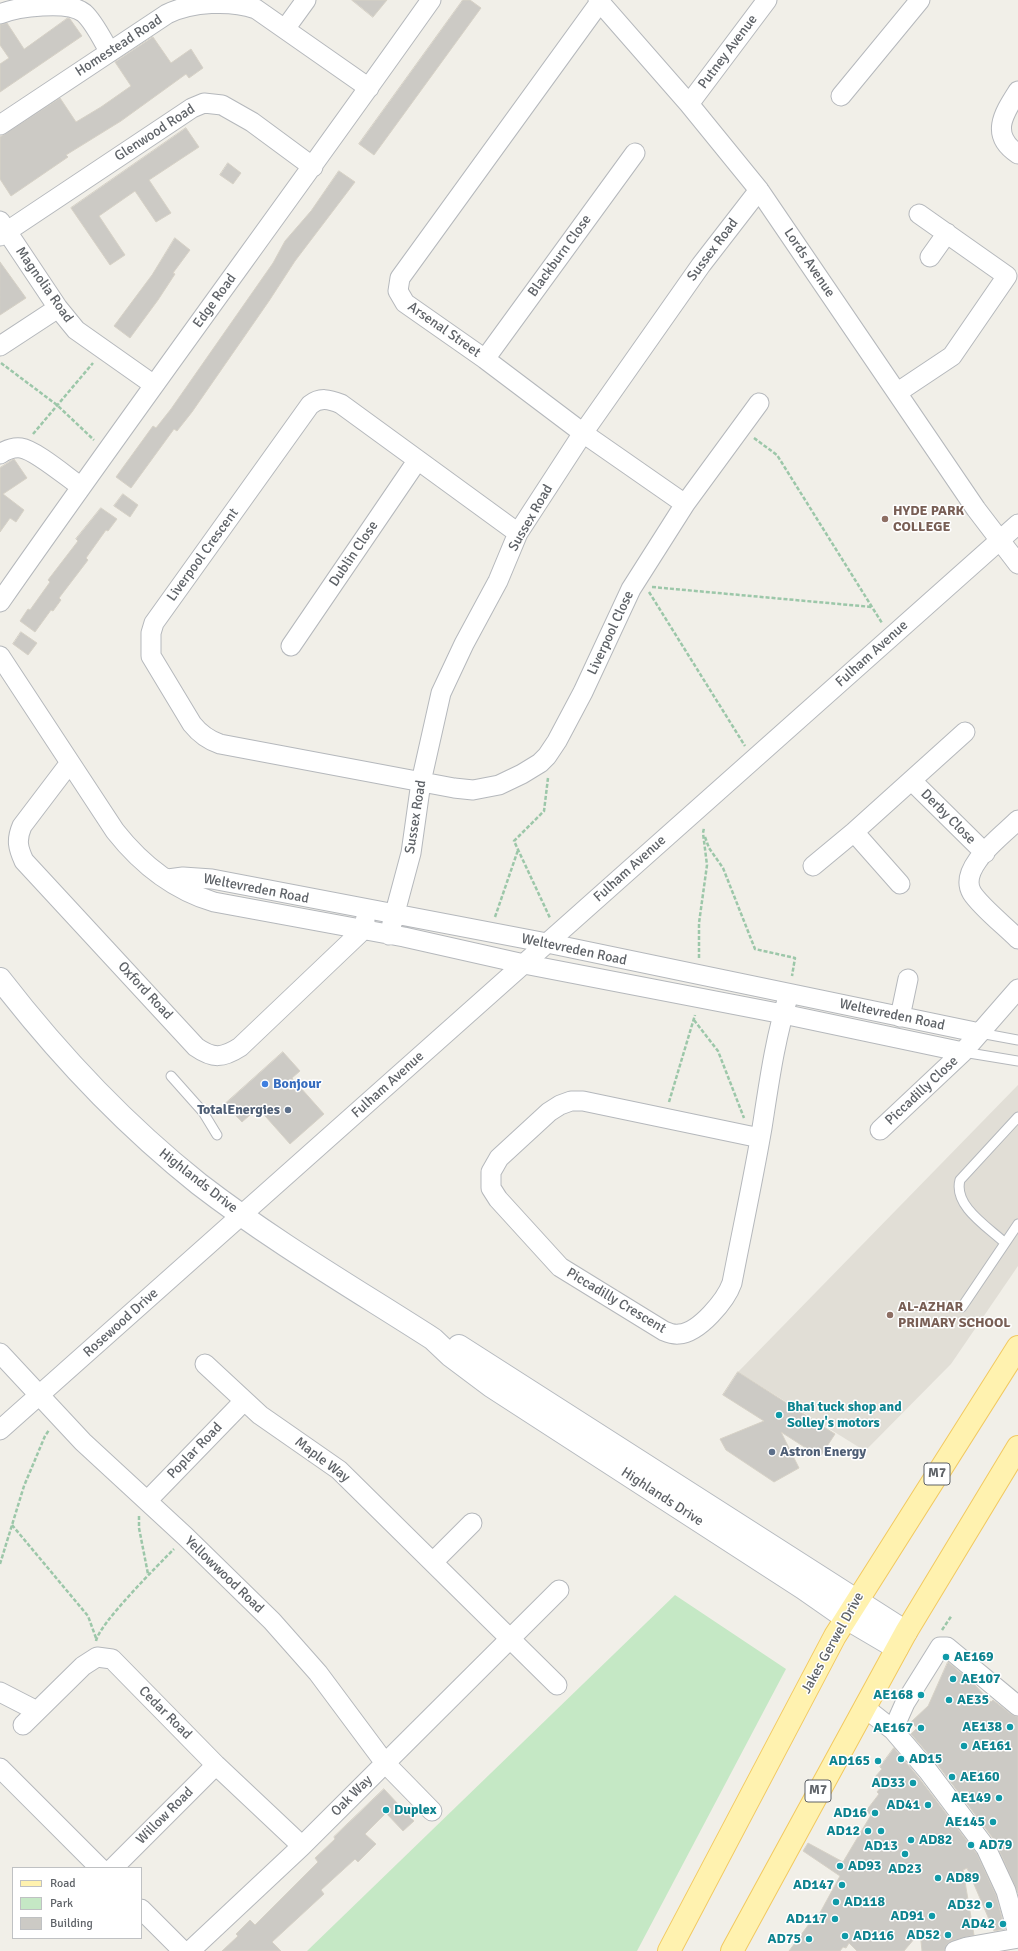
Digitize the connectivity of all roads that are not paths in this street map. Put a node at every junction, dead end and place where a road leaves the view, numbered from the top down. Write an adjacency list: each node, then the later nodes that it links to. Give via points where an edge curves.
1 (306, 0): 7 (street)
2 (431, 0): 9 (street, Edge Road)
3 (767, 0): 12 (street, Putney Avenue)
4 (920, 0): 11 (street)
5 (599, 1): 12 (street, Lords Avenue); 24 (street, Arsenal Street, via 398,282 398,291 405,303)
6 (0, 14): 8 (street, via 37,7 75,9 87,16)
7 (285, 29): 8 (street, Homestead Road, via 248,6 232,3 199,4 167,14); 9 (street, Homestead Road)
8 (109, 51): 13 (street, Homestead Road)
9 (369, 88): 16 (street, Edge Road)
10 (1018, 90): 15 (street, via 1004,113 1001,130 1007,144)
11 (841, 96)
12 (689, 104): 17 (street, Lords Avenue)
13 (0, 125)
14 (635, 153): 24 (street, Blackburn Close)
15 (1018, 154)
16 (313, 167): 19 (street, Glenwood Road, via 246,119 222,105 204,103 192,108); 25 (street, Edge Road)
17 (759, 190): 26 (street, Lords Avenue); 28 (street, Sussex Road, via 701,265)
18 (920, 214): 20 (street)
19 (2, 229): 22 (street, Magnolia Road)
20 (947, 233): 21 (street); 26 (street, via 1007,276 952,356)
21 (930, 257)
22 (58, 308): 23 (street); 25 (street, Magnolia Road, via 76,330)
23 (0, 346)
24 (485, 359): 28 (street, Arsenal Street)
25 (154, 385): 31 (street, Edge Road)
26 (898, 392): 35 (street, Lords Avenue)
27 (759, 403): 32 (street, Liverpool Close)
28 (583, 433): 32 (street, Arsenal Street); 34 (street, Sussex Road)
29 (0, 454): 31 (street, via 21,448 31,452)
30 (417, 461): 34 (street, Liverpool Crescent); 38 (street, Dublin Close); 43 (street, Liverpool Crescent, via 341,404 327,399 315,401 158,618 151,633 150,644 152,656 160,673 192,724 210,740)
31 (80, 486): 37 (street, Edge Road)
32 (685, 504): 43 (street, Liverpool Close, via 631,589 583,692 557,741 540,763 522,774 487,788 473,790)
33 (1018, 524): 35 (street, Fulham Avenue)
34 (518, 533): 43 (street, Sussex Road, via 498,580 441,693)
35 (999, 541): 36 (street, Lords Avenue); 55 (street, Fulham Avenue)
36 (1018, 564)
37 (0, 602)
38 (291, 646)
39 (0, 656): 41 (street, Weltevreden Road)
40 (965, 732): 42 (street, Derby Close)
41 (69, 764): 48 (street, Weltevreden Road, via 131,852 148,868); 52 (street, Oxford Road, via 22,826 17,838 18,849 27,864 196,1047 206,1054 229,1054 240,1047)
42 (912, 781): 45 (street, Derby Close); 46 (street, Derby Close)
43 (421, 782): 51 (street, Sussex Road, via 411,853)
44 (1018, 820): 46 (street)
45 (854, 832): 47 (street, Derby Close); 49 (street)
46 (985, 852): 54 (street, via 970,872 969,886 975,897)
47 (813, 866)
48 (168, 879): 50 (street, Weltevreden Road, via 212,879); 52 (street, Weltevreden Road, via 185,891 214,902)
49 (900, 884)
50 (368, 910): 51 (street, Weltevreden Road); 52 (street)
51 (394, 914): 53 (street, Sussex Road); 55 (street, Weltevreden Road)
52 (363, 930): 53 (street, Weltevreden Road)
53 (389, 935): 56 (street, Weltevreden Road)
54 (1018, 939)
55 (547, 943): 56 (street, Fulham Avenue); 60 (street, Weltevreden Road)
56 (524, 964): 61 (street, Weltevreden Road); 72 (street, Fulham Avenue)
57 (908, 978): 62 (street)
58 (0, 979): 72 (main road, Highlands Drive, via 57,1048 114,1108 157,1149)
59 (1018, 989): 63 (street, Piccadilly Close)
60 (789, 994): 61 (street, Piccadilly Crescent); 62 (street, Weltevreden Road)
61 (783, 1014): 65 (street, Weltevreden Road); 71 (street, Piccadilly Crescent)
62 (900, 1017): 63 (street, Weltevreden Road)
63 (980, 1033): 64 (lane); 65 (street, Piccadilly Close)
64 (1018, 1040)
65 (964, 1052): 66 (lane); 69 (street, Piccadilly Close)
66 (1018, 1061)
67 (171, 1076): 70 (lane, via 203,1112)
68 (1018, 1118): 74 (lane, via 960,1180 958,1187 961,1201 966,1208)
69 (880, 1130)
70 (217, 1135)
71 (760, 1138): 71 (street, Piccadilly Crescent, via 729,1293 699,1326 677,1335 664,1331 560,1267 498,1199 490,1183 491,1172 499,1158 549,1112 565,1102 583,1101)
72 (242, 1215): 79 (street, Rosewood Drive); 87 (main road, Highlands Drive, via 433,1339 461,1347 659,1485)
73 (1018, 1224): 74 (lane)
74 (1005, 1243): 75 (lane)
75 (962, 1307)
76 (1018, 1347): 87 (main road, Jakes Gerwel Drive / M7)
77 (0, 1353): 79 (street, Yellowwood Road)
78 (206, 1364): 80 (street, Maple Way)
79 (39, 1396): 81 (street, Rosewood Drive); 83 (street, Yellowwood Road)
80 (244, 1401): 83 (street, Poplar Road); 85 (street, Maple Way, via 277,1428 339,1470)
81 (0, 1430)
82 (1018, 1447): 89 (main road, M7)
83 (147, 1501): 97 (street, Yellowwood Road, via 296,1647)
84 (472, 1523): 85 (street)
85 (433, 1562): 88 (street, Maple Way)
86 (559, 1590): 88 (street, Oak Way)
87 (851, 1609): 89 (main road, Highlands Drive); 109 (main road, Jakes Gerwel Drive / M7)
88 (510, 1638): 90 (street, Maple Way); 97 (street, Oak Way)
89 (901, 1640): 93 (main road, M7)
90 (557, 1685)
91 (0, 1692): 94 (street)
92 (1018, 1706): 96 (street, via 947,1647 940,1648 905,1703)
93 (864, 1707): 96 (street); 110 (main road, M7)
94 (37, 1711): 95 (street); 98 (street, Cedar Road, via 83,1666 97,1657 112,1659)
95 (23, 1725)
96 (893, 1730): 105 (street, via 928,1771 986,1848 1006,1891)
97 (385, 1763): 100 (street, Yellowwood Road); 101 (street, Oak Way)
98 (216, 1764): 101 (street, Cedar Road); 103 (street, Willow Road)
99 (0, 1768): 102 (street)
100 (432, 1811)
101 (302, 1846): 108 (street, Oak Way)
102 (99, 1867)
103 (114, 1867)
104 (142, 1911): 107 (street)
105 (1018, 1934)
106 (1018, 1938): 111 (street)
107 (183, 1951)
108 (190, 1951)
109 (669, 1951)
110 (732, 1951)
111 (955, 1951)

